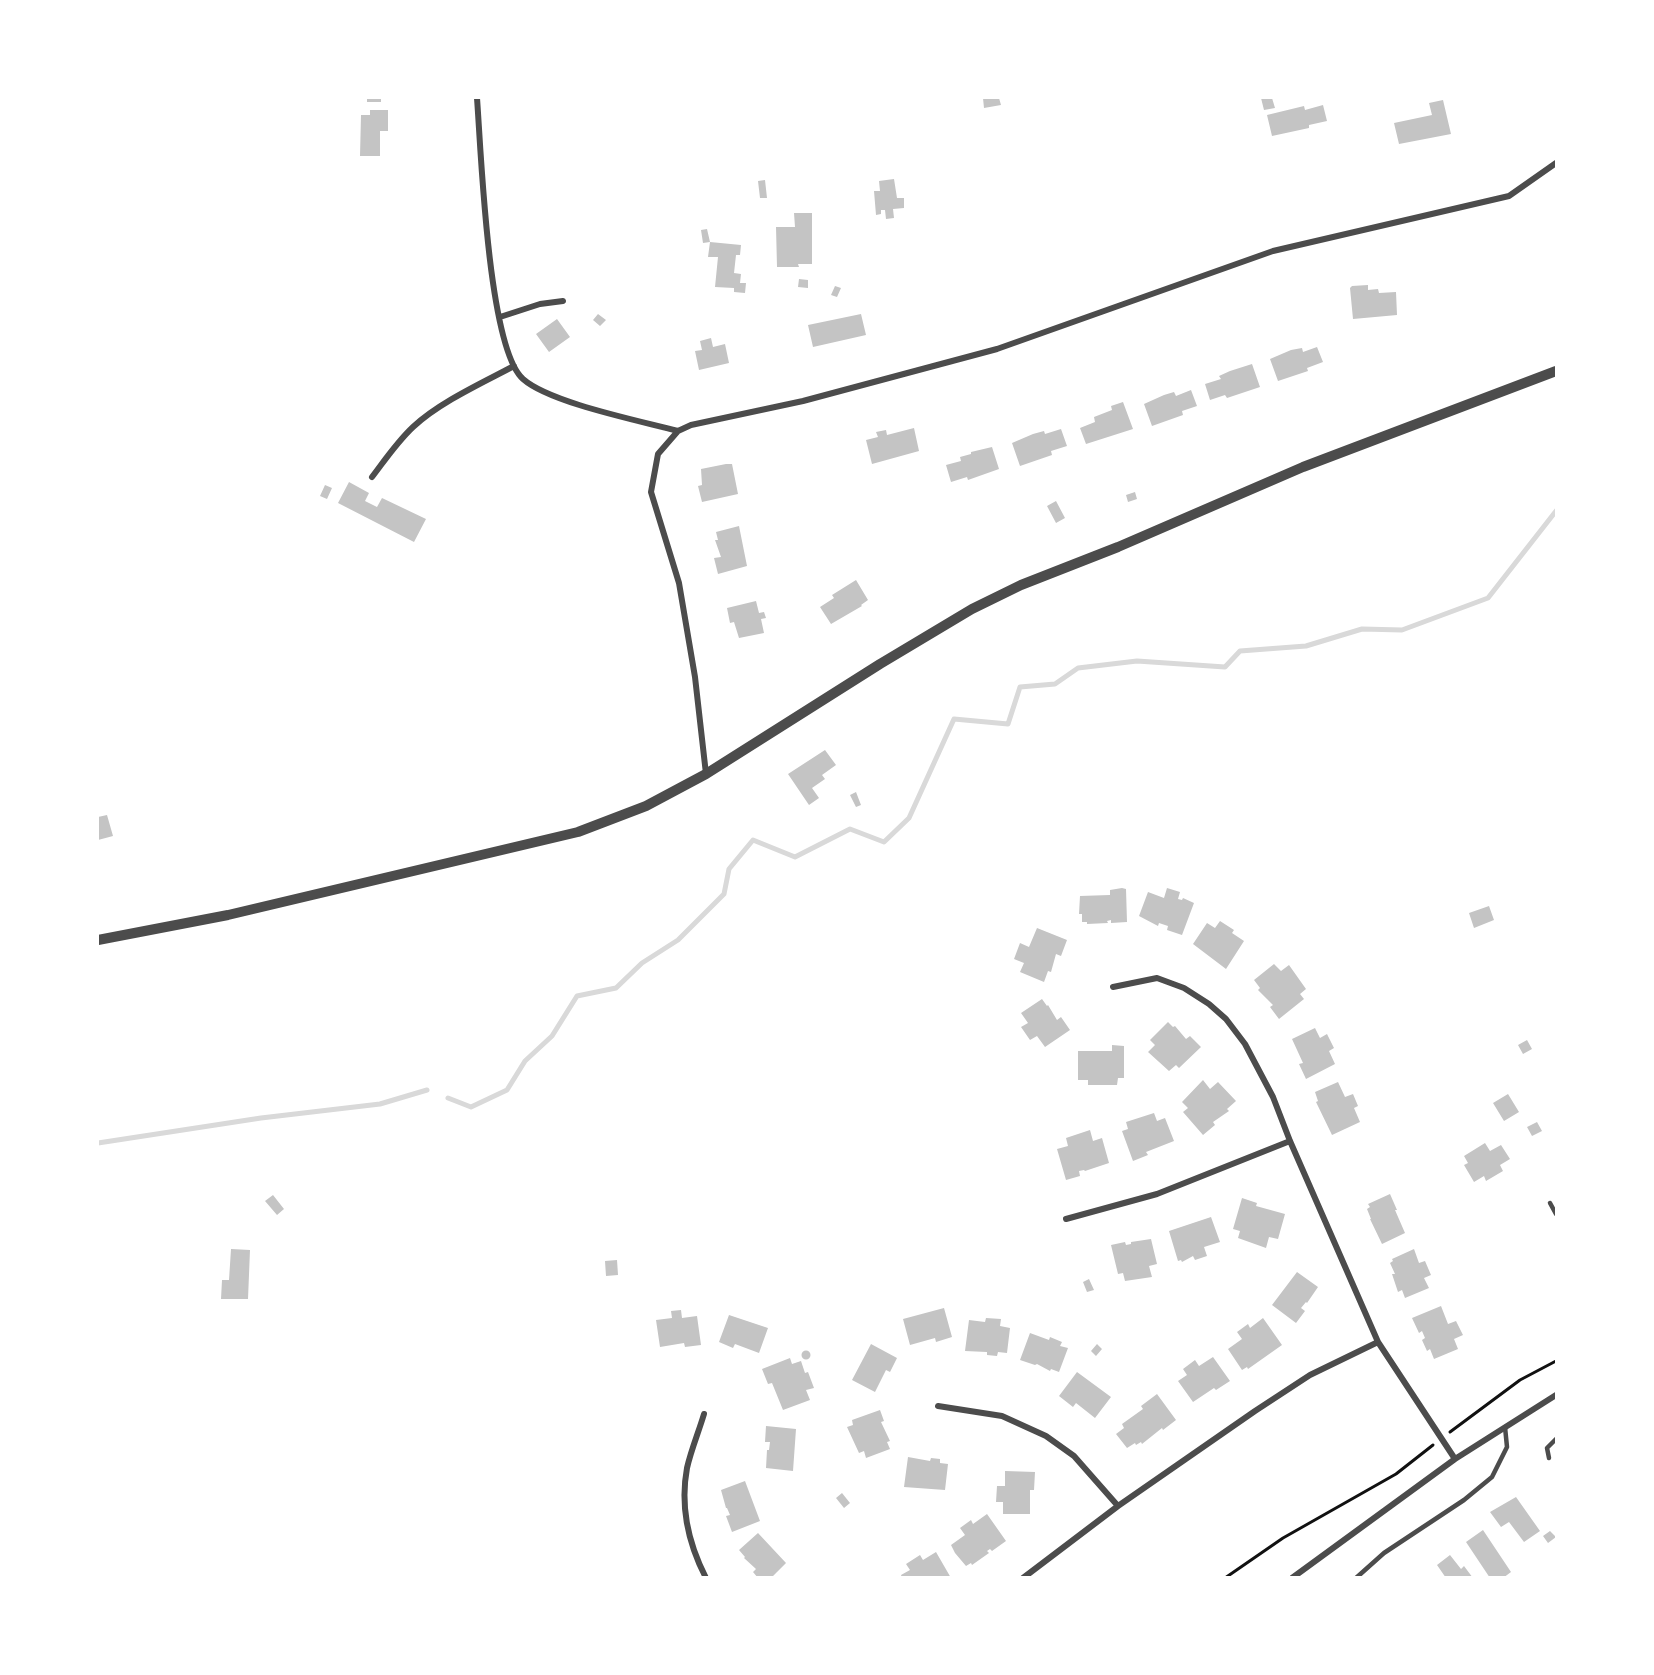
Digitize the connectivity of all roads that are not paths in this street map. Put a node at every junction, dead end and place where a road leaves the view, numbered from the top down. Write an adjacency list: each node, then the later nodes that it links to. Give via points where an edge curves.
1 (477, 98): 4 (street, via 484,214)
2 (1557, 163): 7 (street, via 1509,196 1273,251 997,349)
3 (562, 301): 4 (street)
4 (500, 317): 5 (street, via 506,349)
5 (514, 366): 7 (street, via 538,390); 8 (street, via 432,411 401,439)
6 (1557, 370): 9 (street, via 1303,467 1001,595 880,664)
7 (678, 431): 9 (street, via 658,454 651,492 679,583)
8 (372, 477)
9 (706, 774): 10 (street, via 646,806 578,832 239,912)
10 (98, 940)
11 (1113, 987): 12 (street, via 1157,978 1184,988 1209,1004 1245,1044 1273,1097)
12 (1290, 1142): 15 (street, via 1157,1194); 16 (street)
13 (1550, 1203): 14 (lane)
14 (1557, 1214)
15 (1066, 1219)
16 (1378, 1342): 23 (street); 24 (street, via 1310,1375)
17 (1557, 1395): 20 (street)
18 (938, 1406): 24 (street, via 1002,1416 1046,1436 1074,1456)
19 (704, 1414): 25 (street, via 687,1468 684,1497 691,1544)
20 (1505, 1427): 23 (street); 28 (lane, via 1507,1447 1492,1477 1384,1552)
21 (1557, 1439): 22 (lane, via 1547,1448)
22 (1549, 1458)
23 (1455, 1459): 27 (street)
24 (1118, 1506): 26 (street)
25 (706, 1578)
26 (1023, 1578)
27 (1292, 1578)
28 (1356, 1578)

